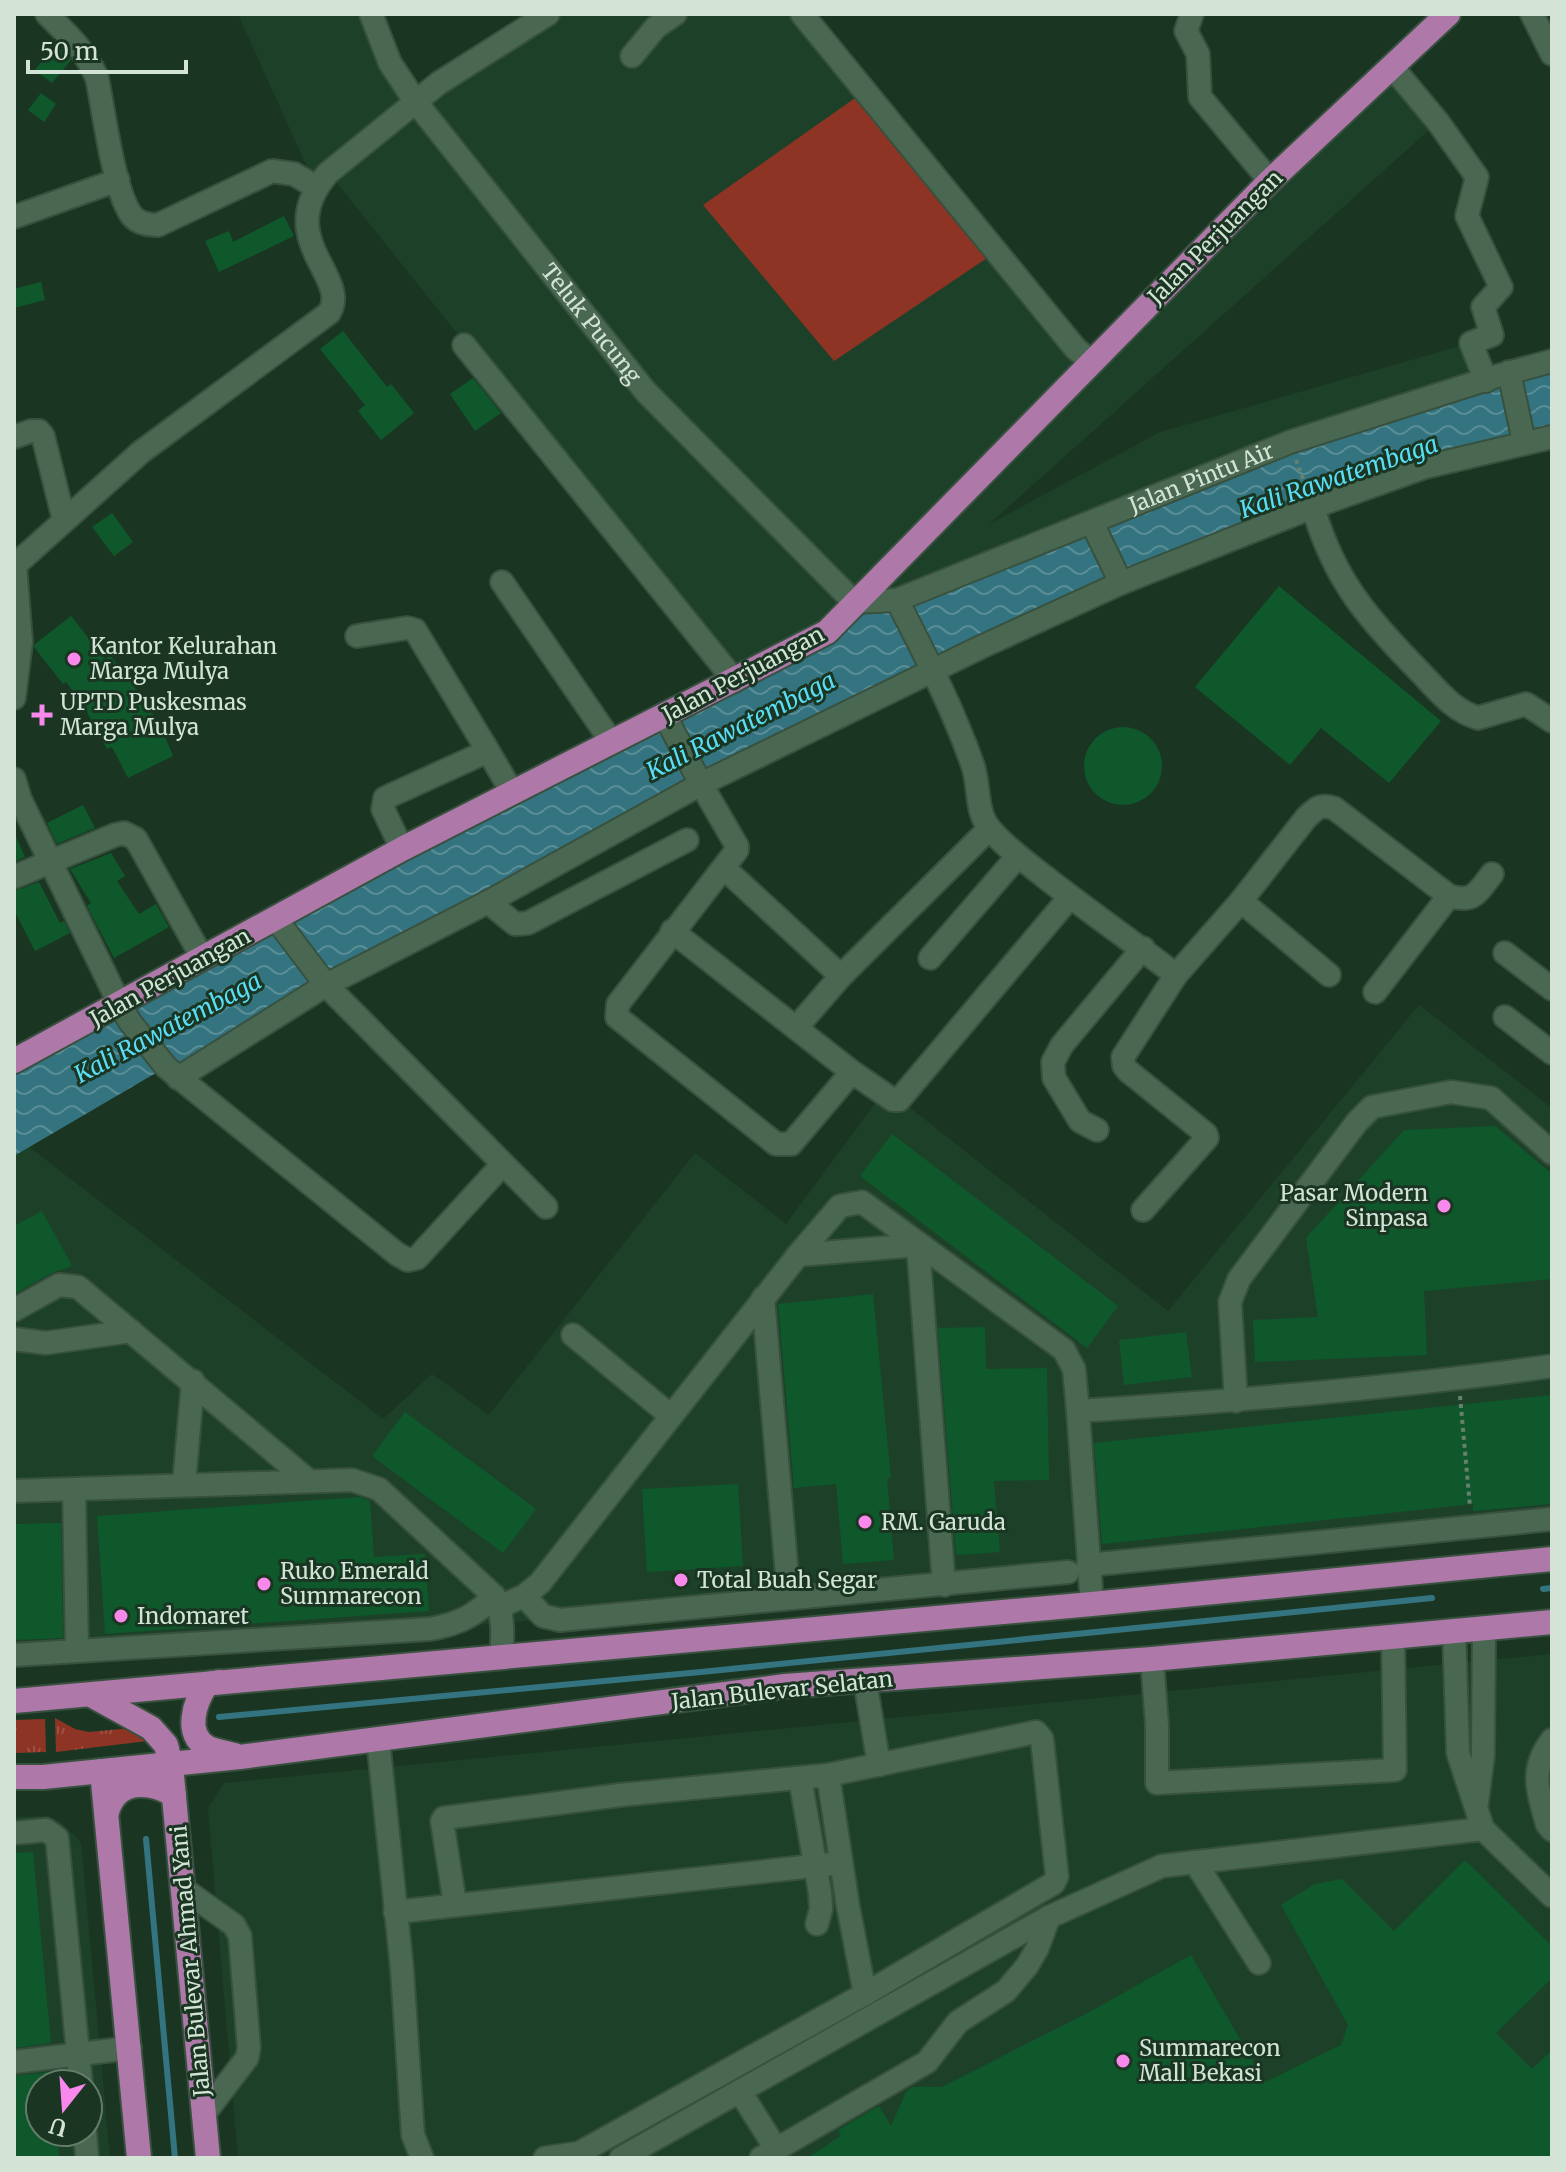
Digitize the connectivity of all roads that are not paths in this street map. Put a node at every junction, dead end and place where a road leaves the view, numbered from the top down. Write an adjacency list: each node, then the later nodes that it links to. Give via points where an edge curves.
1 (47, 14): 13 (street, via 85,54 97,78)
2 (371, 14): 12 (street, Teluk Pucung, via 390,63)
3 (548, 14): 12 (street)
4 (675, 14): 10 (street)
5 (802, 14): 18 (street)
6 (1192, 14): 14 (street, via 1186,31 1198,54 1200,97)
7 (1448, 14): 11 (main road, Jalan Perjuangan)
8 (1532, 14): 9 (street)
9 (1552, 54)
10 (632, 56)
11 (1393, 68): 14 (main road, Jalan Perjuangan); 21 (street, via 1477,177 1467,216 1501,287 1483,307 1492,335 1471,343)
12 (415, 101): 15 (street); 32 (street, Teluk Pucung, via 646,392)
13 (118, 180): 15 (street, via 130,214 148,225 272,171 294,174); 16 (street)
14 (1270, 181): 18 (main road, Jalan Perjuangan)
15 (316, 187): 26 (street, via 305,222 334,300 329,313 141,452)
16 (14, 217)
17 (464, 345): 35 (street)
18 (1090, 361): 32 (main road, Jalan Perjuangan)
19 (1552, 361): 20 (street, Jalan Pintu Air)
20 (1509, 372): 21 (street, Jalan Pintu Air); 24 (street)
21 (1486, 381): 27 (street, Jalan Pintu Air, via 1290,442)
22 (14, 437): 26 (street, via 31,431 43,436)
23 (1552, 437): 24 (street)
24 (1523, 439): 25 (street)
25 (1312, 504): 29 (street); 37 (street, via 1341,577 1359,606 1453,706 1478,718 1526,704)
26 (64, 520): 28 (street)
27 (1096, 530): 29 (street); 31 (street, Jalan Pintu Air)
28 (15, 565): 36 (street, via 21,642)
29 (1119, 579): 34 (street)
30 (502, 582): 39 (street)
31 (897, 600): 32 (street, Jalan Pintu Air); 34 (street)
32 (854, 602): 35 (main road, Jalan Perjuangan, via 827,632)
33 (357, 636): 40 (street, via 415,630)
34 (933, 671): 42 (street); 44 (street, via 973,767)
35 (735, 681): 38 (main road, Jalan Perjuangan)
36 (14, 698)
37 (1552, 721)
38 (669, 723): 39 (main road, Jalan Perjuangan); 42 (street)
39 (611, 741): 43 (main road, Jalan Perjuangan)
40 (488, 751): 43 (street); 46 (street, via 385,798 383,809)
41 (14, 779): 48 (street)
42 (699, 780): 49 (street, via 737,846); 55 (street)
43 (512, 792): 46 (main road, Jalan Perjuangan)
44 (989, 829): 47 (street); 64 (street)
45 (687, 840): 55 (street, via 528,923 515,924)
46 (402, 849): 56 (main road, Jalan Perjuangan)
47 (1018, 856): 53 (street); 60 (street)
48 (53, 863): 51 (street); 61 (street, via 115,835 130,835); 68 (street)
49 (724, 868): 57 (street); 64 (street)
50 (1492, 874): 52 (street, via 1473,897)
51 (14, 877)
52 (1449, 896): 54 (street, via 1334,808 1324,806 1306,818); 67 (street)
53 (1070, 897): 58 (street); 74 (street, via 899,1100 887,1098)
54 (1241, 901): 62 (street); 63 (street)
55 (488, 902): 65 (street)
56 (282, 927): 61 (main road, Jalan Perjuangan); 65 (street)
57 (672, 931): 70 (street); 74 (street, via 618,1004 617,1017 776,1144 791,1144)
58 (1143, 948): 62 (street); 75 (street, via 1053,1062 1054,1078 1065,1098 1080,1121)
59 (1505, 953): 66 (street)
60 (930, 958)
61 (203, 959): 68 (main road, Jalan Perjuangan)
62 (1176, 975): 79 (street, via 1123,1057 1124,1066 1207,1138)
63 (1329, 975)
64 (841, 976): 70 (street)
65 (321, 979): 73 (street); 77 (street)
66 (1552, 989)
67 (1375, 992)
68 (125, 1013): 72 (main road, Jalan Perjuangan); 73 (street)
69 (1505, 1017): 71 (street)
70 (796, 1028): 74 (street)
71 (1552, 1053)
72 (14, 1061)
73 (172, 1072): 77 (street, via 408,1260 417,1258)
74 (852, 1072)
75 (1097, 1130)
76 (1552, 1153): 89 (street, via 1491,1098 1451,1092 1372,1107 1239,1279 1230,1302)
77 (503, 1164): 78 (street)
78 (546, 1207)
79 (1143, 1210)
80 (918, 1245): 81 (street); 81 (street, via 862,1202 840,1206); 90 (street, via 1064,1350 1074,1369); 99 (street)
81 (798, 1255): 82 (street)
82 (763, 1298): 91 (street); 101 (street)
83 (14, 1310): 84 (street, via 59,1285 78,1287)
84 (131, 1331): 86 (street, via 46,1343); 88 (street)
85 (573, 1335): 91 (street)
86 (14, 1339)
87 (1552, 1366): 89 (street)
88 (193, 1381): 92 (street); 93 (street)
89 (1236, 1401): 90 (street)
90 (1078, 1411): 98 (street)
91 (671, 1416): 100 (street, via 540,1583)
92 (309, 1481): 93 (street); 102 (street, via 352,1480 379,1489)
93 (184, 1484): 94 (street)
94 (74, 1490): 95 (street); 108 (street)
95 (14, 1491)
96 (1552, 1519): 98 (street)
97 (1552, 1559): 103 (main road)
98 (1078, 1569): 99 (street); 103 (street)
99 (944, 1585): 101 (street)
100 (524, 1596): 101 (street, via 543,1616 560,1620); 102 (street)
101 (789, 1598)
102 (496, 1601): 108 (street, via 463,1621 430,1629); 110 (street, via 503,1632)
103 (1092, 1604): 110 (main road)
104 (1552, 1622): 105 (main road, Jalan Bulevar Selatan)
105 (1484, 1628): 106 (main road, Jalan Bulevar Selatan); 127 (street)
106 (1454, 1630): 107 (main road, Jalan Bulevar Selatan); 127 (street, via 1458,1753)
107 (1393, 1636): 111 (main road, Jalan Bulevar Selatan); 111 (street, via 1395,1770 1157,1783)
108 (77, 1650): 109 (street)
109 (14, 1655)
110 (501, 1656): 112 (main road)
111 (1152, 1659): 113 (main road, Jalan Bulevar Selatan)
112 (228, 1680): 114 (main road); 118 (main road, via 207,1684 197,1699 196,1734 205,1747)
113 (865, 1681): 116 (main road, Jalan Bulevar Selatan, via 785,1686); 120 (street)
114 (93, 1696): 115 (main road); 119 (main road, via 151,1728 166,1745)
115 (14, 1701)
116 (378, 1739): 118 (main road, Jalan Bulevar Selatan); 136 (street)
117 (1552, 1740): 128 (street, via 1536,1771)
118 (240, 1757): 119 (main road, Jalan Bulevar Selatan)
119 (171, 1765): 121 (main road, Jalan Bulevar Selatan); 125 (main road, Jalan Bulevar Ahmad Yani)
120 (879, 1765): 122 (street); 140 (street, via 1036,1732 1042,1739 1057,1876 1054,1883)
121 (102, 1771): 123 (main road, Jalan Bulevar Selatan); 126 (main road)
122 (828, 1775): 124 (street); 131 (street)
123 (14, 1777)
124 (800, 1778): 132 (street); 135 (street, via 444,1818)
125 (174, 1795): 126 (main road, via 143,1785 120,1789); 133 (main road, Jalan Bulevar Ahmad Yani)
126 (107, 1812): 142 (main road)
127 (1480, 1819): 130 (street); 134 (street)
128 (1550, 1824)
129 (14, 1833): 143 (street, via 46,1830 57,1838)
130 (1195, 1862): 137 (street, via 1162,1866); 139 (street)
131 (841, 1863): 132 (street); 140 (street)
132 (815, 1865): 135 (street); 138 (street, via 821,1905)
133 (182, 1888): 148 (main road, Jalan Bulevar Ahmad Yani); 148 (street, via 234,1925 240,1936 247,2058)
134 (1552, 1896)
135 (455, 1904): 136 (street)
136 (395, 1912): 153 (street, via 413,2135)
137 (1049, 1917): 144 (street); 150 (street, via 1032,1959 1006,1991 958,2022 927,2062)
138 (817, 1924)
139 (1259, 1963)
140 (865, 1994): 141 (street)
141 (789, 2036): 144 (street); 149 (street)
142 (130, 2048): 143 (street); 151 (main road)
143 (78, 2054): 145 (street); 146 (street)
144 (800, 2058): 147 (street)
145 (14, 2062)
146 (79, 2068)
147 (741, 2093): 150 (street); 155 (street)
148 (204, 2114): 152 (main road, Jalan Bulevar Ahmad Yani)
149 (606, 2137): 154 (street, via 579,2153); 155 (street)
150 (768, 2154)
151 (139, 2158)
152 (208, 2158)
153 (422, 2158)
154 (545, 2158)
155 (619, 2158)

